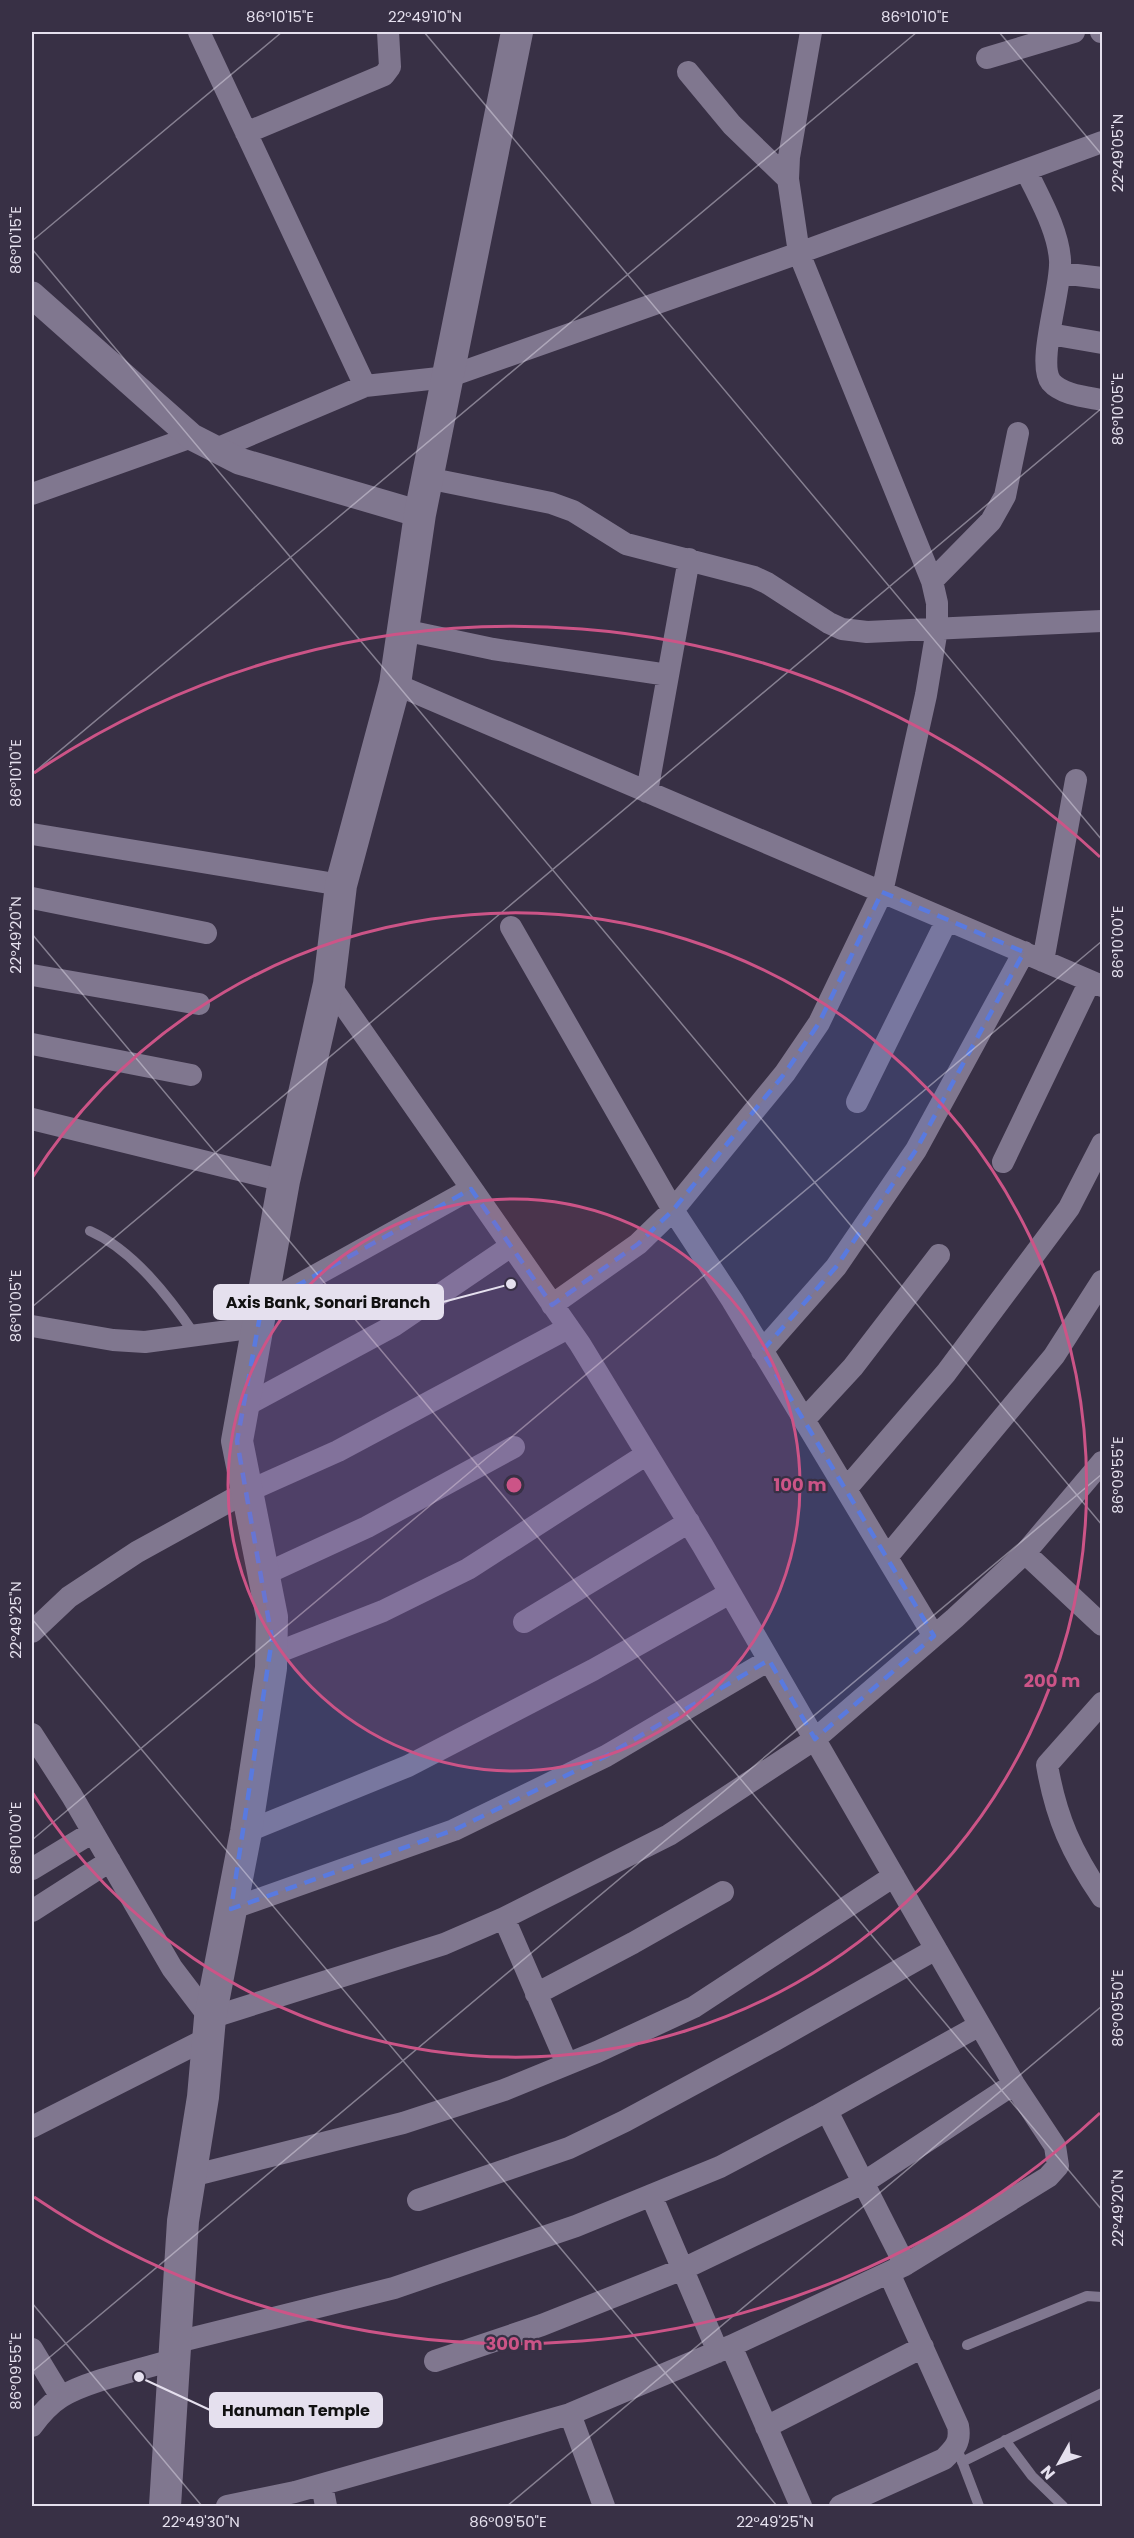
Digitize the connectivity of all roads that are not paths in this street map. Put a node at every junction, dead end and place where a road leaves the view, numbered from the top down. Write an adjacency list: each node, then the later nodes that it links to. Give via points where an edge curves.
1 (198, 32): 8 (street)
2 (388, 32): 8 (street, via 390,67 384,75)
3 (517, 32): 18 (main road)
4 (811, 32): 11 (street)
5 (1074, 32): 6 (street)
6 (987, 58)
7 (688, 72): 11 (street, via 732,125)
8 (246, 133): 19 (street)
9 (1102, 142): 10 (street)
10 (1026, 170): 12 (street); 13 (street, via 1058,242)
11 (788, 179): 12 (street)
12 (799, 253): 18 (street); 27 (street)
13 (1060, 273): 14 (street); 16 (street)
14 (1102, 278)
15 (32, 295): 22 (street)
16 (1050, 334): 17 (street); 20 (street, via 1046,371 1052,382 1062,389)
17 (1102, 343)
18 (448, 376): 19 (street); 23 (main road)
19 (365, 386): 22 (street)
20 (1102, 400)
21 (1018, 433): 27 (street, via 1005,496 991,521)
22 (203, 443): 24 (street); 25 (street, via 239,461)
23 (427, 478): 25 (main road); 26 (street, via 551,503 573,511 626,544)
24 (32, 494)
25 (420, 514): 30 (main road)
26 (689, 559): 29 (street, via 767,583 842,628 867,632); 31 (street)
27 (932, 581): 29 (street)
28 (1102, 621): 29 (street)
29 (937, 629): 37 (street)
30 (403, 630): 31 (street, via 493,649); 32 (main road)
31 (668, 675): 34 (street)
32 (394, 684): 34 (street); 36 (main road)
33 (1076, 780): 42 (street)
34 (647, 792): 37 (street)
35 (32, 834): 36 (street)
36 (341, 885): 45 (main road)
37 (882, 892): 39 (street); 55 (street, via 819,1023 785,1073)
38 (32, 898): 41 (street)
39 (947, 920): 42 (street); 49 (street)
40 (511, 927): 55 (street)
41 (206, 933)
42 (1034, 956): 44 (street); 65 (street, via 916,1150 836,1267)
43 (32, 975): 46 (street)
44 (1096, 983): 52 (street)
45 (328, 984): 53 (main road); 54 (street)
46 (199, 1004)
47 (32, 1044): 48 (street)
48 (191, 1075)
49 (857, 1102)
50 (32, 1119): 53 (street)
51 (1102, 1144): 71 (street, via 1069,1208 946,1373)
52 (1003, 1162)
53 (284, 1181): 61 (main road)
54 (471, 1189): 57 (street); 61 (street)
55 (673, 1210): 60 (street, via 638,1244); 65 (street)
56 (90, 1231): 64 (lane, via 108,1239 162,1290)
57 (511, 1246): 60 (street); 66 (street, via 395,1324)
58 (939, 1255): 67 (street, via 853,1367)
59 (1102, 1281): 75 (street, via 1054,1356)
60 (552, 1305): 63 (street)
61 (260, 1316): 64 (street); 66 (main road)
62 (32, 1326): 64 (street, via 145,1342)
63 (568, 1328): 69 (street); 72 (street, via 338,1450)
64 (195, 1335)
65 (762, 1351): 67 (street)
66 (243, 1407): 72 (main road, via 237,1441)
67 (804, 1420): 71 (street)
68 (514, 1447): 76 (street, via 367,1527)
69 (647, 1454): 73 (street); 82 (street, via 468,1569 383,1611)
70 (1102, 1462): 74 (street)
71 (846, 1489): 75 (street)
72 (246, 1492): 76 (main road); 80 (street, via 137,1552 69,1597)
73 (689, 1522): 77 (street); 78 (street)
74 (1025, 1553): 79 (street); 81 (street)
75 (886, 1557): 81 (street)
76 (263, 1575): 82 (main road, via 272,1617)
77 (730, 1593): 83 (street); 88 (street, via 408,1766)
78 (524, 1622)
79 (1102, 1625)
80 (32, 1632)
81 (934, 1636): 86 (street)
82 (271, 1655): 88 (main road)
83 (768, 1659): 86 (street); 94 (street, via 606,1756 454,1830)
84 (1102, 1703): 93 (street, via 1047,1765 1064,1834)
85 (32, 1734): 87 (street)
86 (815, 1739): 91 (street); 96 (street, via 669,1835)
87 (93, 1832): 89 (street); 90 (street)
88 (246, 1832): 94 (main road)
89 (110, 1861): 95 (street); 100 (street)
90 (32, 1869)
91 (894, 1876): 97 (street); 101 (street, via 694,2007)
92 (723, 1892): 98 (street)
93 (1102, 1897)
94 (231, 1909): 100 (main road)
95 (32, 1911)
96 (504, 1918): 98 (street); 100 (street, via 444,1944)
97 (936, 1949): 99 (street); 108 (street, via 625,2121 569,2148)
98 (536, 1994): 101 (street)
99 (980, 2025): 102 (street); 103 (street)
100 (209, 2028): 104 (street); 105 (main road)
101 (567, 2064): 105 (street, via 504,2090 404,2123)
102 (1014, 2084): 106 (street); 110 (street, via 1055,2146 1058,2166 1048,2177)
103 (827, 2111): 106 (street); 107 (street, via 720,2167)
104 (32, 2127)
105 (190, 2176): 116 (main road, via 183,2221)
106 (863, 2183): 109 (street); 110 (street)
107 (651, 2195): 109 (street); 116 (street, via 576,2226 394,2288)
108 (418, 2200)
109 (683, 2269): 115 (street); 117 (street, via 542,2325)
110 (897, 2269): 113 (street); 115 (street)
111 (1102, 2297): 112 (lane, via 1087,2296)
112 (968, 2345)
113 (923, 2347): 122 (street); 124 (street, via 958,2426)
114 (32, 2349): 119 (street)
115 (724, 2349): 120 (street); 122 (street)
116 (176, 2351): 119 (street); 126 (main road)
117 (435, 2361)
118 (1102, 2393): 123 (lane)
119 (61, 2397): 121 (street)
120 (570, 2414): 125 (street); 128 (street)
121 (32, 2426)
122 (766, 2427): 129 (street)
123 (1005, 2440): 124 (lane); 132 (lane, via 1032,2476)
124 (959, 2454): 130 (street); 131 (lane)
125 (324, 2496): 127 (street)
126 (165, 2506)
127 (226, 2506)
128 (604, 2506)
129 (801, 2506)
130 (840, 2506)
131 (979, 2506)
132 (1063, 2506)

